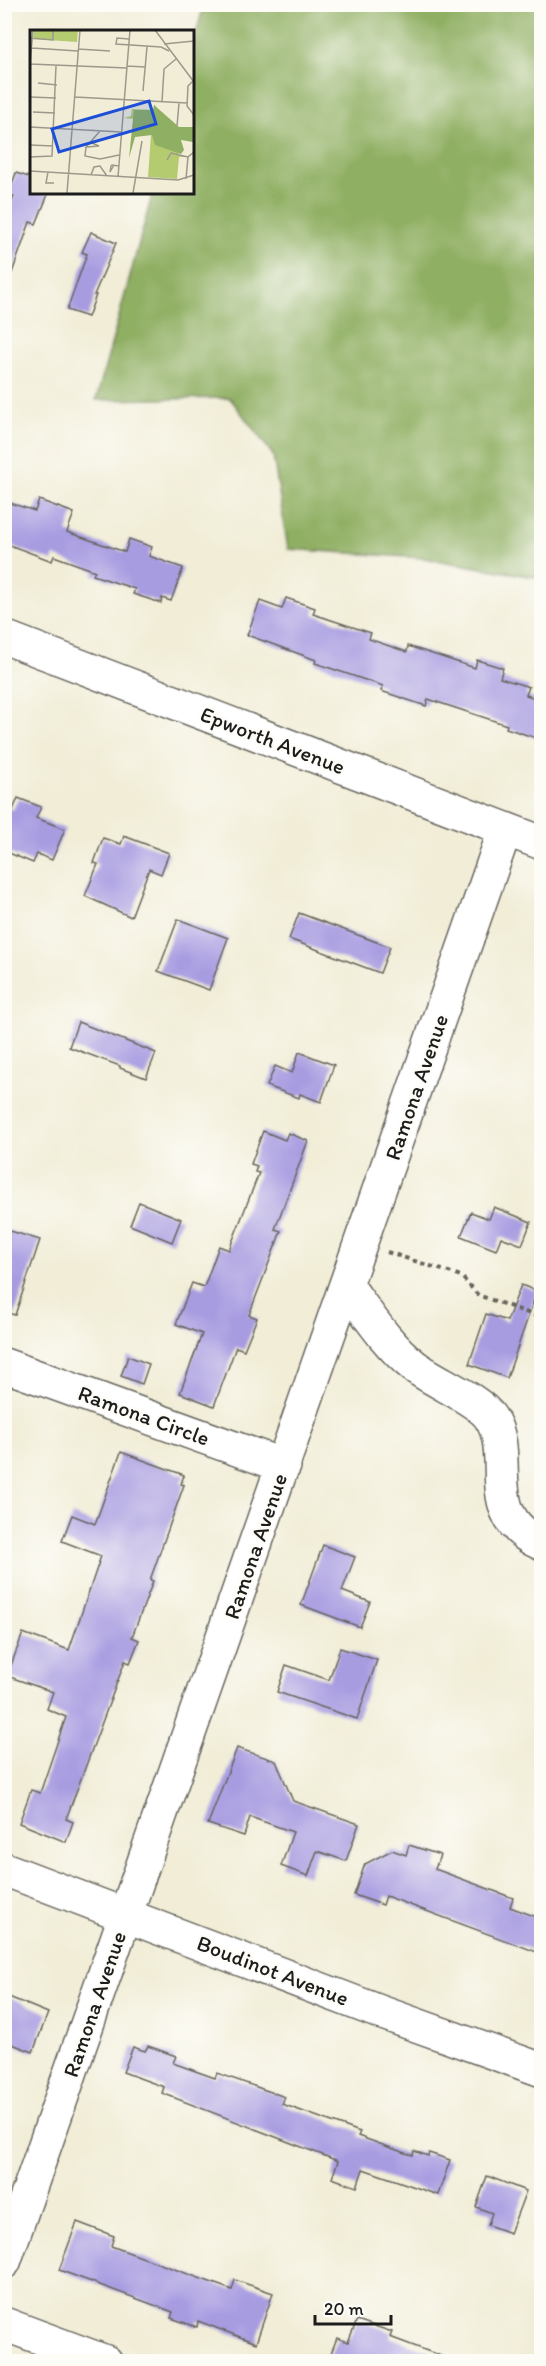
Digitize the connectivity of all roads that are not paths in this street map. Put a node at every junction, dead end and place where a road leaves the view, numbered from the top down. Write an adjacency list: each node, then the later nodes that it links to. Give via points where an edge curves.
1 (4, 637): 2 (street, Epworth Avenue)
2 (505, 830): 3 (street, Epworth Avenue); 4 (street, Ramona Avenue)
3 (542, 843)
4 (347, 1286): 6 (street, Ramona Avenue); 7 (street, via 413,1366 489,1415 498,1433 501,1495 512,1520 527,1538)
5 (4, 1365): 6 (street, Ramona Circle)
6 (284, 1466): 9 (street, Ramona Avenue)
7 (542, 1544)
8 (4, 1869): 9 (street, Boudinot Avenue)
9 (125, 1913): 10 (street, Boudinot Avenue); 11 (street, Ramona Avenue)
10 (542, 2070)
11 (4, 2262)
12 (4, 2324): 13 (street)
13 (106, 2361)

